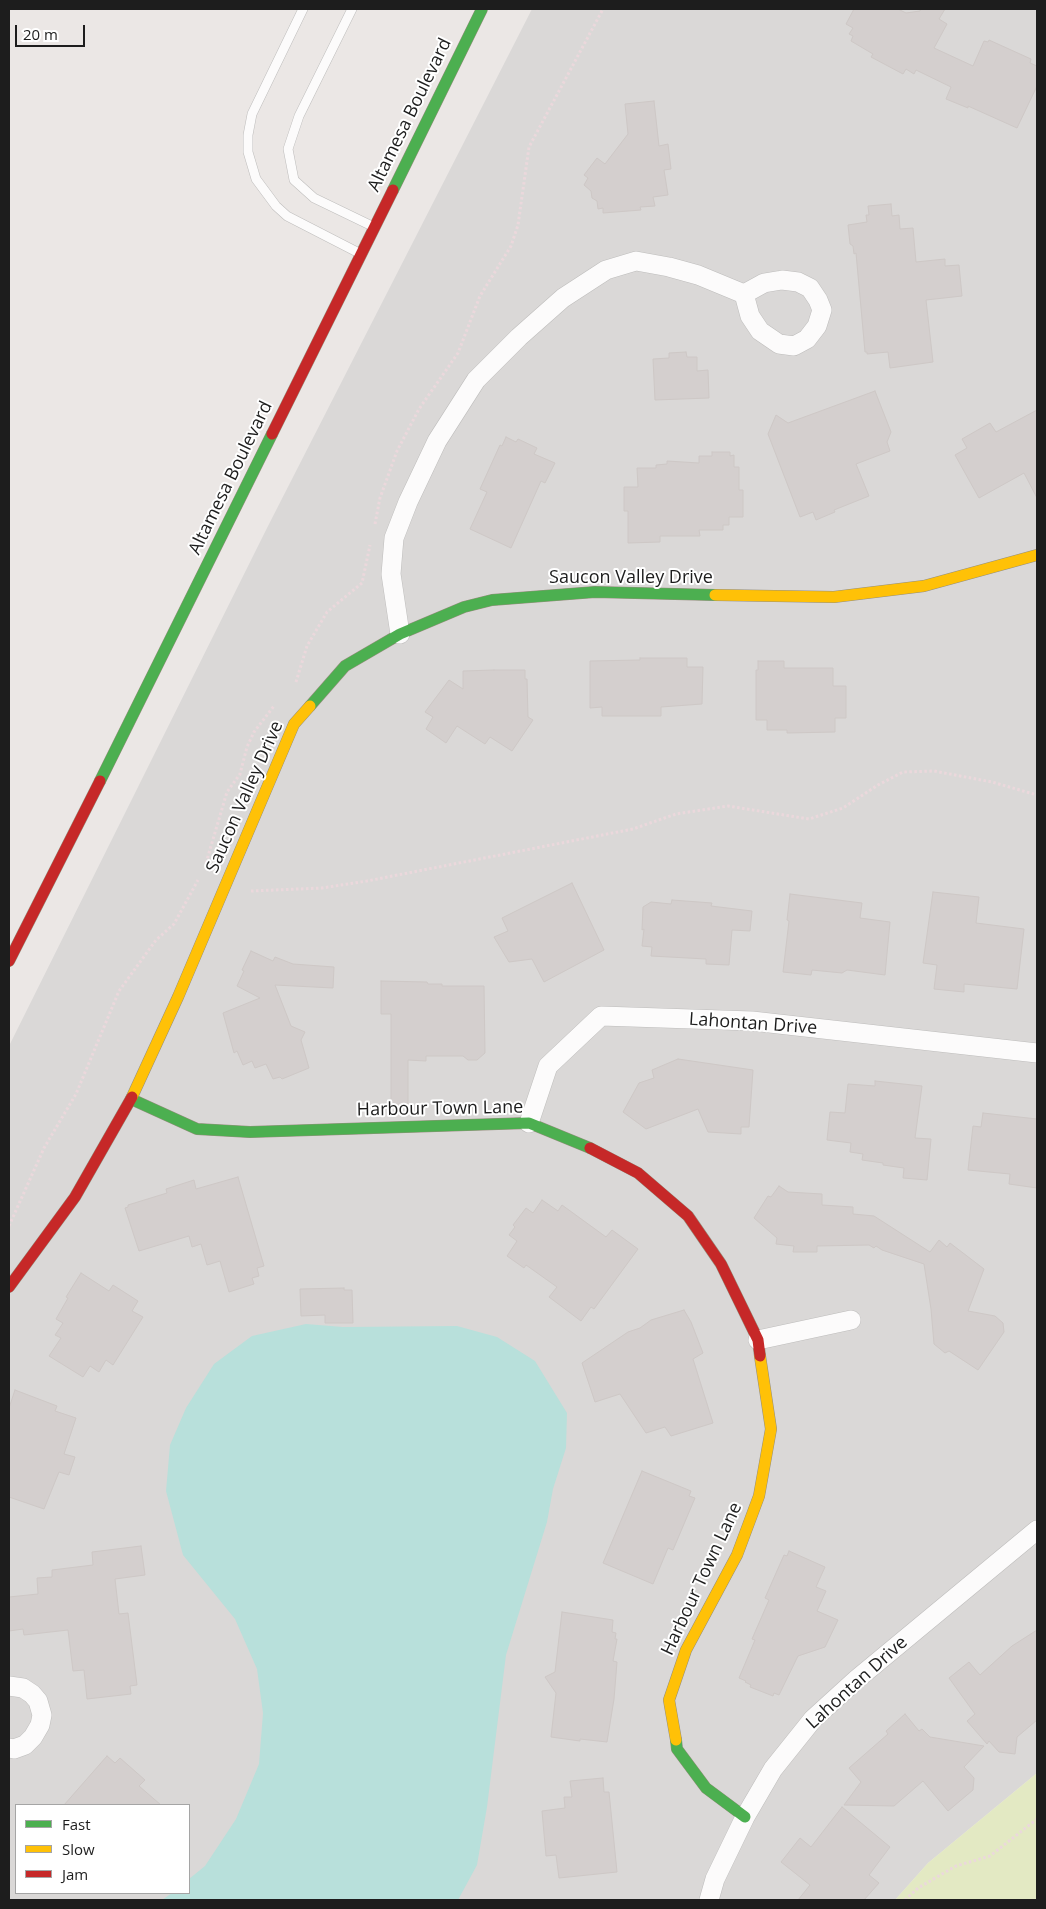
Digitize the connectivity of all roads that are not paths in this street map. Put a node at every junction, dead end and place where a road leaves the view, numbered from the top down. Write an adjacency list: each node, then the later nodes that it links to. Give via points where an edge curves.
1 (303, 9): 5 (lane, via 252,114 248,152 256,179 287,216)
2 (352, 9): 4 (lane, via 299,116 288,149 294,180 314,198)
3 (482, 9): 4 (street, Altamesa Boulevard)
4 (374, 228): 5 (street, Altamesa Boulevard)
5 (361, 254): 9 (street, Altamesa Boulevard)
6 (744, 294): 8 (street, via 698,275 636,261 606,270 563,298 519,337 476,380 437,441 408,502 394,538 391,574)
7 (1036, 558): 8 (street, Saucon Valley Drive, via 924,586 834,597 595,592 492,600 464,607)
8 (400, 634): 11 (street, Saucon Valley Drive, via 345,666 294,724)
9 (9, 961)
10 (1037, 1053): 12 (street, Lahontan Drive, via 752,1021 601,1016 548,1066)
11 (131, 1099): 12 (street, Harbour Town Lane, via 197,1129 250,1132); 13 (street, Saucon Valley Drive, via 75,1197)
12 (529, 1123): 15 (street, Harbour Town Lane, via 578,1142 638,1173 688,1216 721,1264)
13 (9, 1287)
14 (851, 1320): 15 (street)
15 (758, 1340): 19 (street, Harbour Town Lane, via 771,1429 759,1496 737,1555 686,1650 669,1700 677,1749 706,1788)
16 (1037, 1530): 19 (street, Lahontan Drive, via 813,1719 772,1769)
17 (9, 1686): 18 (street, via 23,1688 32,1694 38,1701 42,1716 40,1725 25,1745)
18 (9, 1748)
19 (745, 1817): 20 (street, Lahontan Drive)
20 (708, 1900)

